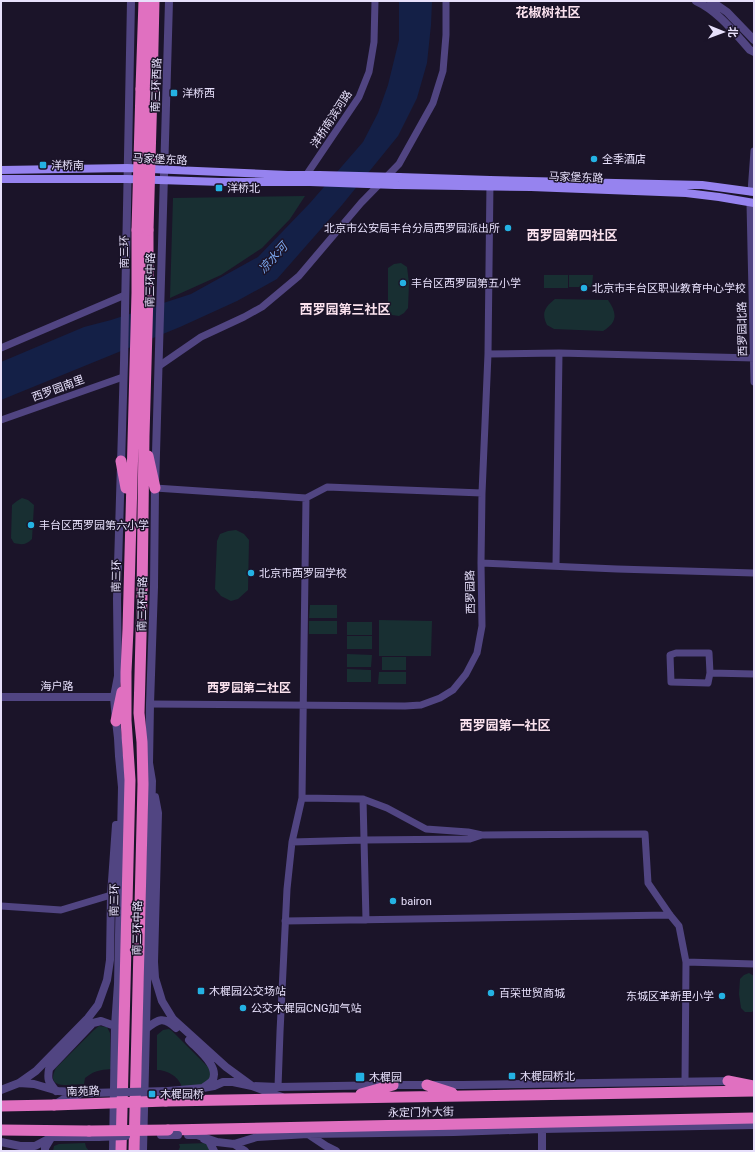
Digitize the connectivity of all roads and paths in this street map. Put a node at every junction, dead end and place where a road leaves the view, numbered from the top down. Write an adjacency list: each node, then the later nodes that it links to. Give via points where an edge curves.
1 (131, 1): 12 (street)
2 (144, 1): 30 (highway, 南三环, bridge, via 137,293)
3 (154, 1): 35 (highway, bridge)
4 (169, 1): 14 (street, 南三环西路)
5 (375, 1): 15 (street, 洋桥南滨河路, via 374,42 369,72 359,97)
6 (446, 1): 31 (street, via 443,71 434,103 399,164 361,203 299,276 262,307 201,337)
7 (696, 1): 10 (street, via 720,18)
8 (711, 1): 9 (street, via 727,12)
9 (754, 40)
10 (754, 52)
11 (754, 151): 21 (street)
12 (127, 168): 13 (main road, 马家堡东路); 14 (main road, 马家堡东路); 17 (street)
13 (1, 170)
14 (164, 170): 15 (main road, 马家堡东路); 18 (street, 南三环西路)
15 (309, 178): 18 (main road, 马家堡东路, via 222,182); 19 (main road, bridge); 19 (main road, 马家堡东路, bridge, via 319,175)
16 (1, 179): 17 (main road, 马家堡东路)
17 (127, 179): 18 (main road, 马家堡东路); 23 (street)
18 (164, 180): 24 (street, 南三环中路)
19 (397, 181): 20 (main road, 马家堡东路)
20 (490, 183): 21 (main road, 马家堡东路, via 702,184); 22 (main road, 马家堡东路, via 686,193); 28 (street, 西罗园路)
21 (752, 192)
22 (752, 203): 29 (street, 西罗园北路)
23 (126, 218): 24 (street); 25 (street)
24 (162, 219): 31 (street, 南三环中路)
25 (125, 295): 26 (street); 30 (street)
26 (1, 348)
27 (559, 353): 28 (street); 29 (street); 42 (street)
28 (488, 354): 38 (street, 西罗园路)
29 (754, 358): 33 (street, 西罗园北路)
30 (129, 362): 32 (street); 40 (highway, 南三环)
31 (159, 366): 37 (street, 南三环中路)
32 (123, 377): 34 (street, 西罗园南里); 36 (street)
33 (754, 382)
34 (1, 420)
35 (144, 436): 37 (highway); 54 (highway, via 139,713)
36 (121, 461): 40 (highway); 48 (street, via 117,598 118,676)
37 (155, 488): 39 (street); 49 (street, 南三环中路)
38 (482, 493): 39 (street, via 327,488); 41 (street, 西罗园路)
39 (306, 498): 50 (street)
40 (130, 512): 44 (highway, 南三环)
41 (481, 563): 42 (street); 50 (street, 西罗园路, via 482,626 477,653 466,674 453,690 421,705)
42 (556, 566): 43 (street)
43 (754, 573)
44 (126, 672): 51 (highway); 58 (highway, 南三环)
45 (710, 673): 45 (street, via 708,683 670,682 670,655 709,653); 46 (street)
46 (754, 674)
47 (1, 697): 48 (street, 海户路)
48 (114, 697): 51 (street)
49 (150, 704): 50 (street, 西罗园路); 53 (street, 南三环中路)
50 (304, 705): 56 (street)
51 (116, 721): 52 (street)
52 (118, 756): 55 (street); 62 (street)
53 (149, 762): 54 (highway)
54 (148, 782): 70 (street, 南三环中路); 77 (street, via 158,813 154,962 155,978 162,1001 173,1019 226,1067); 106 (highway)
55 (122, 787): 58 (highway); 69 (street)
56 (302, 798): 57 (street); 61 (street)
57 (363, 799): 59 (street, via 387,808 426,829); 60 (street)
58 (129, 801): 105 (highway, 南三环)
59 (482, 835): 60 (street, via 470,839); 64 (street, via 644,834 648,883)
60 (364, 840): 61 (street); 65 (street)
61 (292, 842): 66 (street)
62 (111, 896): 63 (street, via 61,910); 74 (street, via 110,960 107,980 98,1005 36,1071)
63 (1, 906)
64 (670, 915): 65 (street); 67 (street, via 679,926)
65 (366, 920): 66 (street)
66 (285, 921): 78 (street)
67 (686, 962): 68 (street); 73 (street)
68 (754, 964)
69 (115, 1026): 82 (street, via 101,1021 93,1023 49,1069 49,1082); 104 (street)
70 (146, 1029): 80 (street, via 160,1020 167,1021 211,1063 214,1075); 107 (street, 南三环中路)
71 (728, 1081): 72 (street); 73 (street); 79 (highway)
72 (754, 1081)
73 (685, 1082): 76 (street)
74 (19, 1083): 81 (street); 82 (street, via 34,1084)
75 (393, 1085): 76 (street); 78 (street); 87 (highway)
76 (427, 1085): 86 (highway)
77 (252, 1086): 78 (street); 80 (street, via 223,1082); 88 (street)
78 (278, 1086)
79 (754, 1086)
80 (203, 1088): 85 (street)
81 (1, 1090)
82 (56, 1091): 84 (street)
83 (754, 1091): 86 (highway, 永定门外大街)
84 (89, 1093): 85 (street, 南苑路, bridge); 89 (street, via 64,1099)
85 (167, 1096): 88 (highway, 永定门外大街); 89 (highway, 南苑路, bridge)
86 (462, 1096): 87 (highway, 永定门外大街)
87 (347, 1098): 88 (highway, 永定门外大街)
88 (290, 1099)
89 (54, 1105): 90 (highway, 南苑路)
90 (1, 1106)
91 (754, 1118): 95 (highway, 永定门外大街)
92 (754, 1125): 93 (street, 永定门外大街)
93 (542, 1129): 97 (street, 永定门外大街); 112 (street)
94 (1, 1130): 96 (highway)
95 (173, 1132): 96 (highway, 永定门外大街, bridge); 98 (street, 永定门外大街)
96 (94, 1134): 99 (street)
97 (308, 1134): 101 (street, 永定门外大街, via 257,1137); 111 (street)
98 (197, 1135): 101 (street, 永定门外大街); 108 (street, via 209,1141)
99 (52, 1137): 100 (street, via 35,1146); 103 (street, via 44,1148)
100 (1, 1142): 102 (street)
101 (234, 1144): 109 (street); 110 (street)
102 (17, 1151)
103 (45, 1151)
104 (113, 1151)
105 (122, 1151)
106 (134, 1151)
107 (143, 1151)
108 (214, 1151)
109 (228, 1151)
110 (244, 1151)
111 (336, 1151)
112 (542, 1151)

